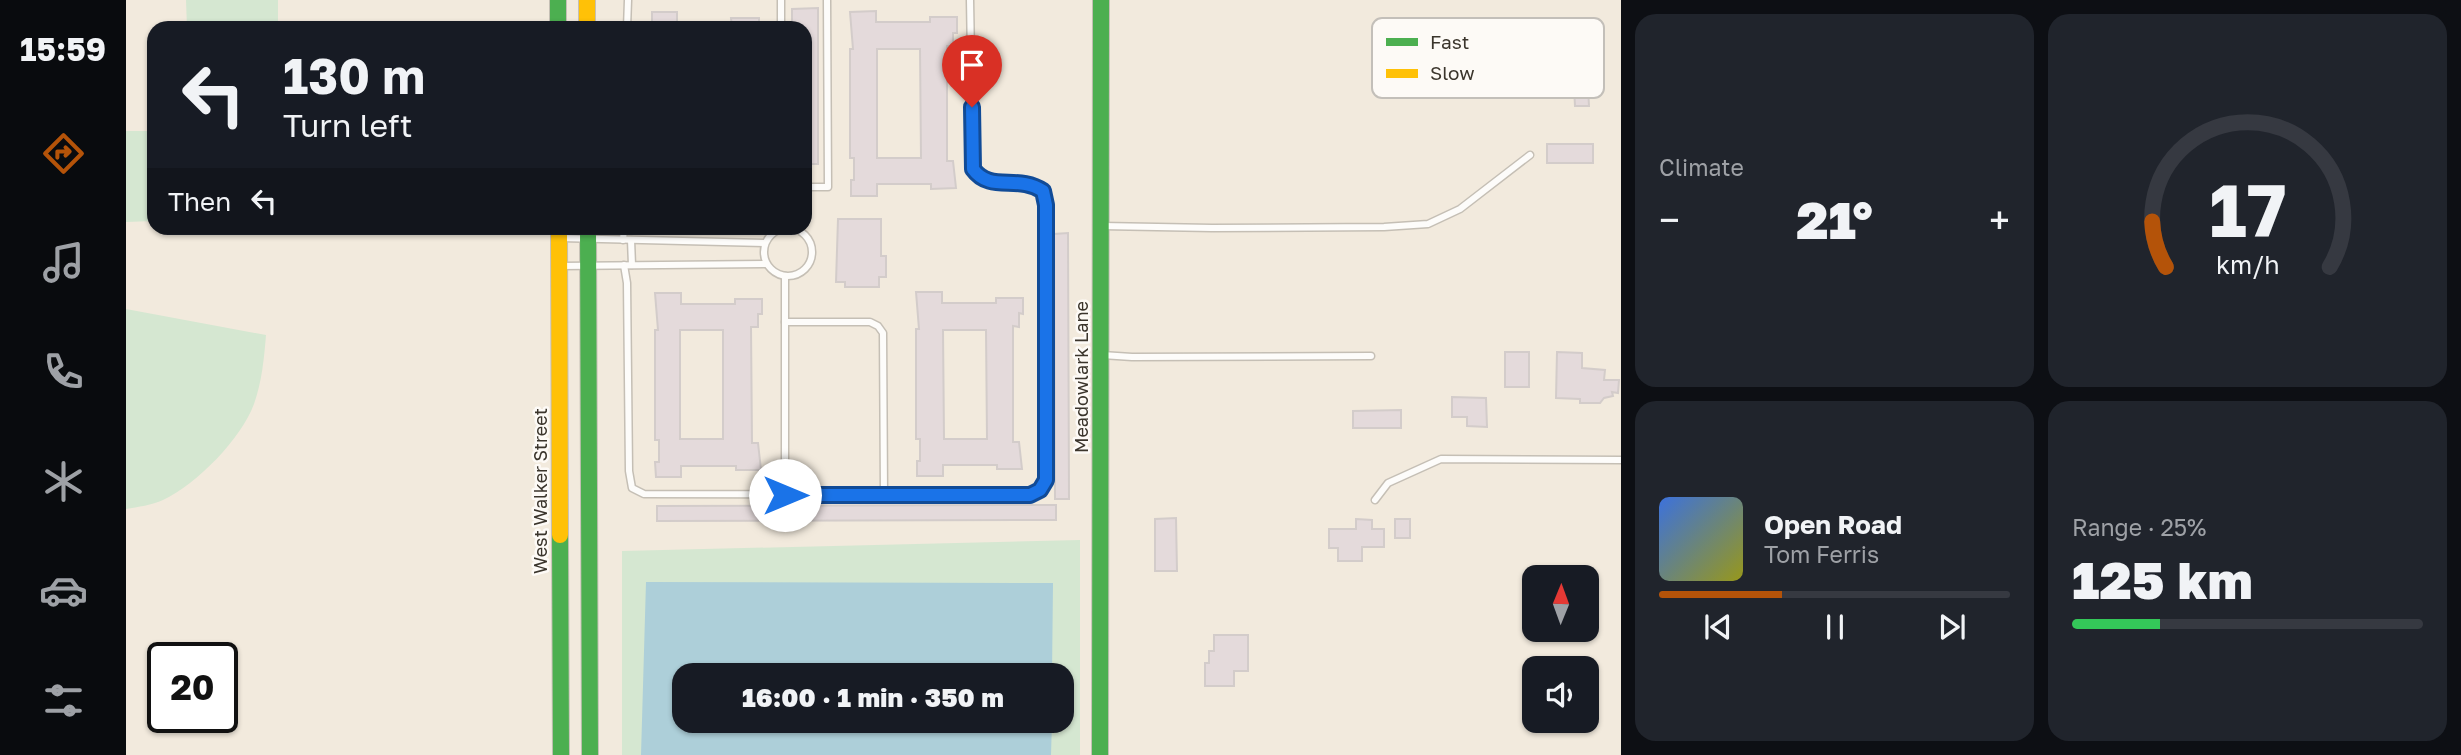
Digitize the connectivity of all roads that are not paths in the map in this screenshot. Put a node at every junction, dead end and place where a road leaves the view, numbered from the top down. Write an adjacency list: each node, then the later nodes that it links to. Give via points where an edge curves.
1 (558, 0): 8 (street)
2 (587, 0): 9 (street)
3 (628, 0): 10 (lane)
4 (781, 0): 11 (lane)
5 (827, 0): 13 (lane, via 828,187)
6 (970, 0): 33 (lane, via 973,169 989,182 1032,183 1043,191 1046,205 1046,480 1030,495)
7 (1101, 0): 14 (street, Meadowlark Lane)
8 (558, 21)
9 (587, 21)
10 (627, 21)
11 (781, 21)
12 (1530, 155): 14 (lane, via 1460,209 1428,224)
13 (812, 187)
14 (1100, 226): 29 (street, Meadowlark Lane)
15 (559, 235): 26 (street, West Walker Street)
16 (588, 235): 24 (street)
17 (599, 235): 21 (lane)
18 (626, 235): 21 (lane)
19 (771, 235): 22 (lane)
20 (805, 235): 27 (lane, via 812,248 810,264 799,274)
21 (627, 240): 22 (lane); 25 (lane)
22 (765, 243): 23 (lane)
23 (766, 264): 25 (lane); 27 (lane)
24 (588, 265): 25 (lane); 26 (lane); 36 (street)
25 (628, 265): 32 (lane, via 632,488 645,494)
26 (559, 266): 35 (street, West Walker Street)
27 (785, 276): 28 (lane)
28 (785, 322): 32 (lane); 33 (lane, via 870,322 883,333)
29 (1100, 354): 30 (lane); 37 (street, Meadowlark Lane)
30 (1371, 356)
31 (1621, 460): 34 (lane, via 1441,459 1388,483)
32 (785, 495): 33 (lane)
33 (884, 495)
34 (1375, 500)
35 (561, 755)
36 (590, 755)
37 (1100, 755)

